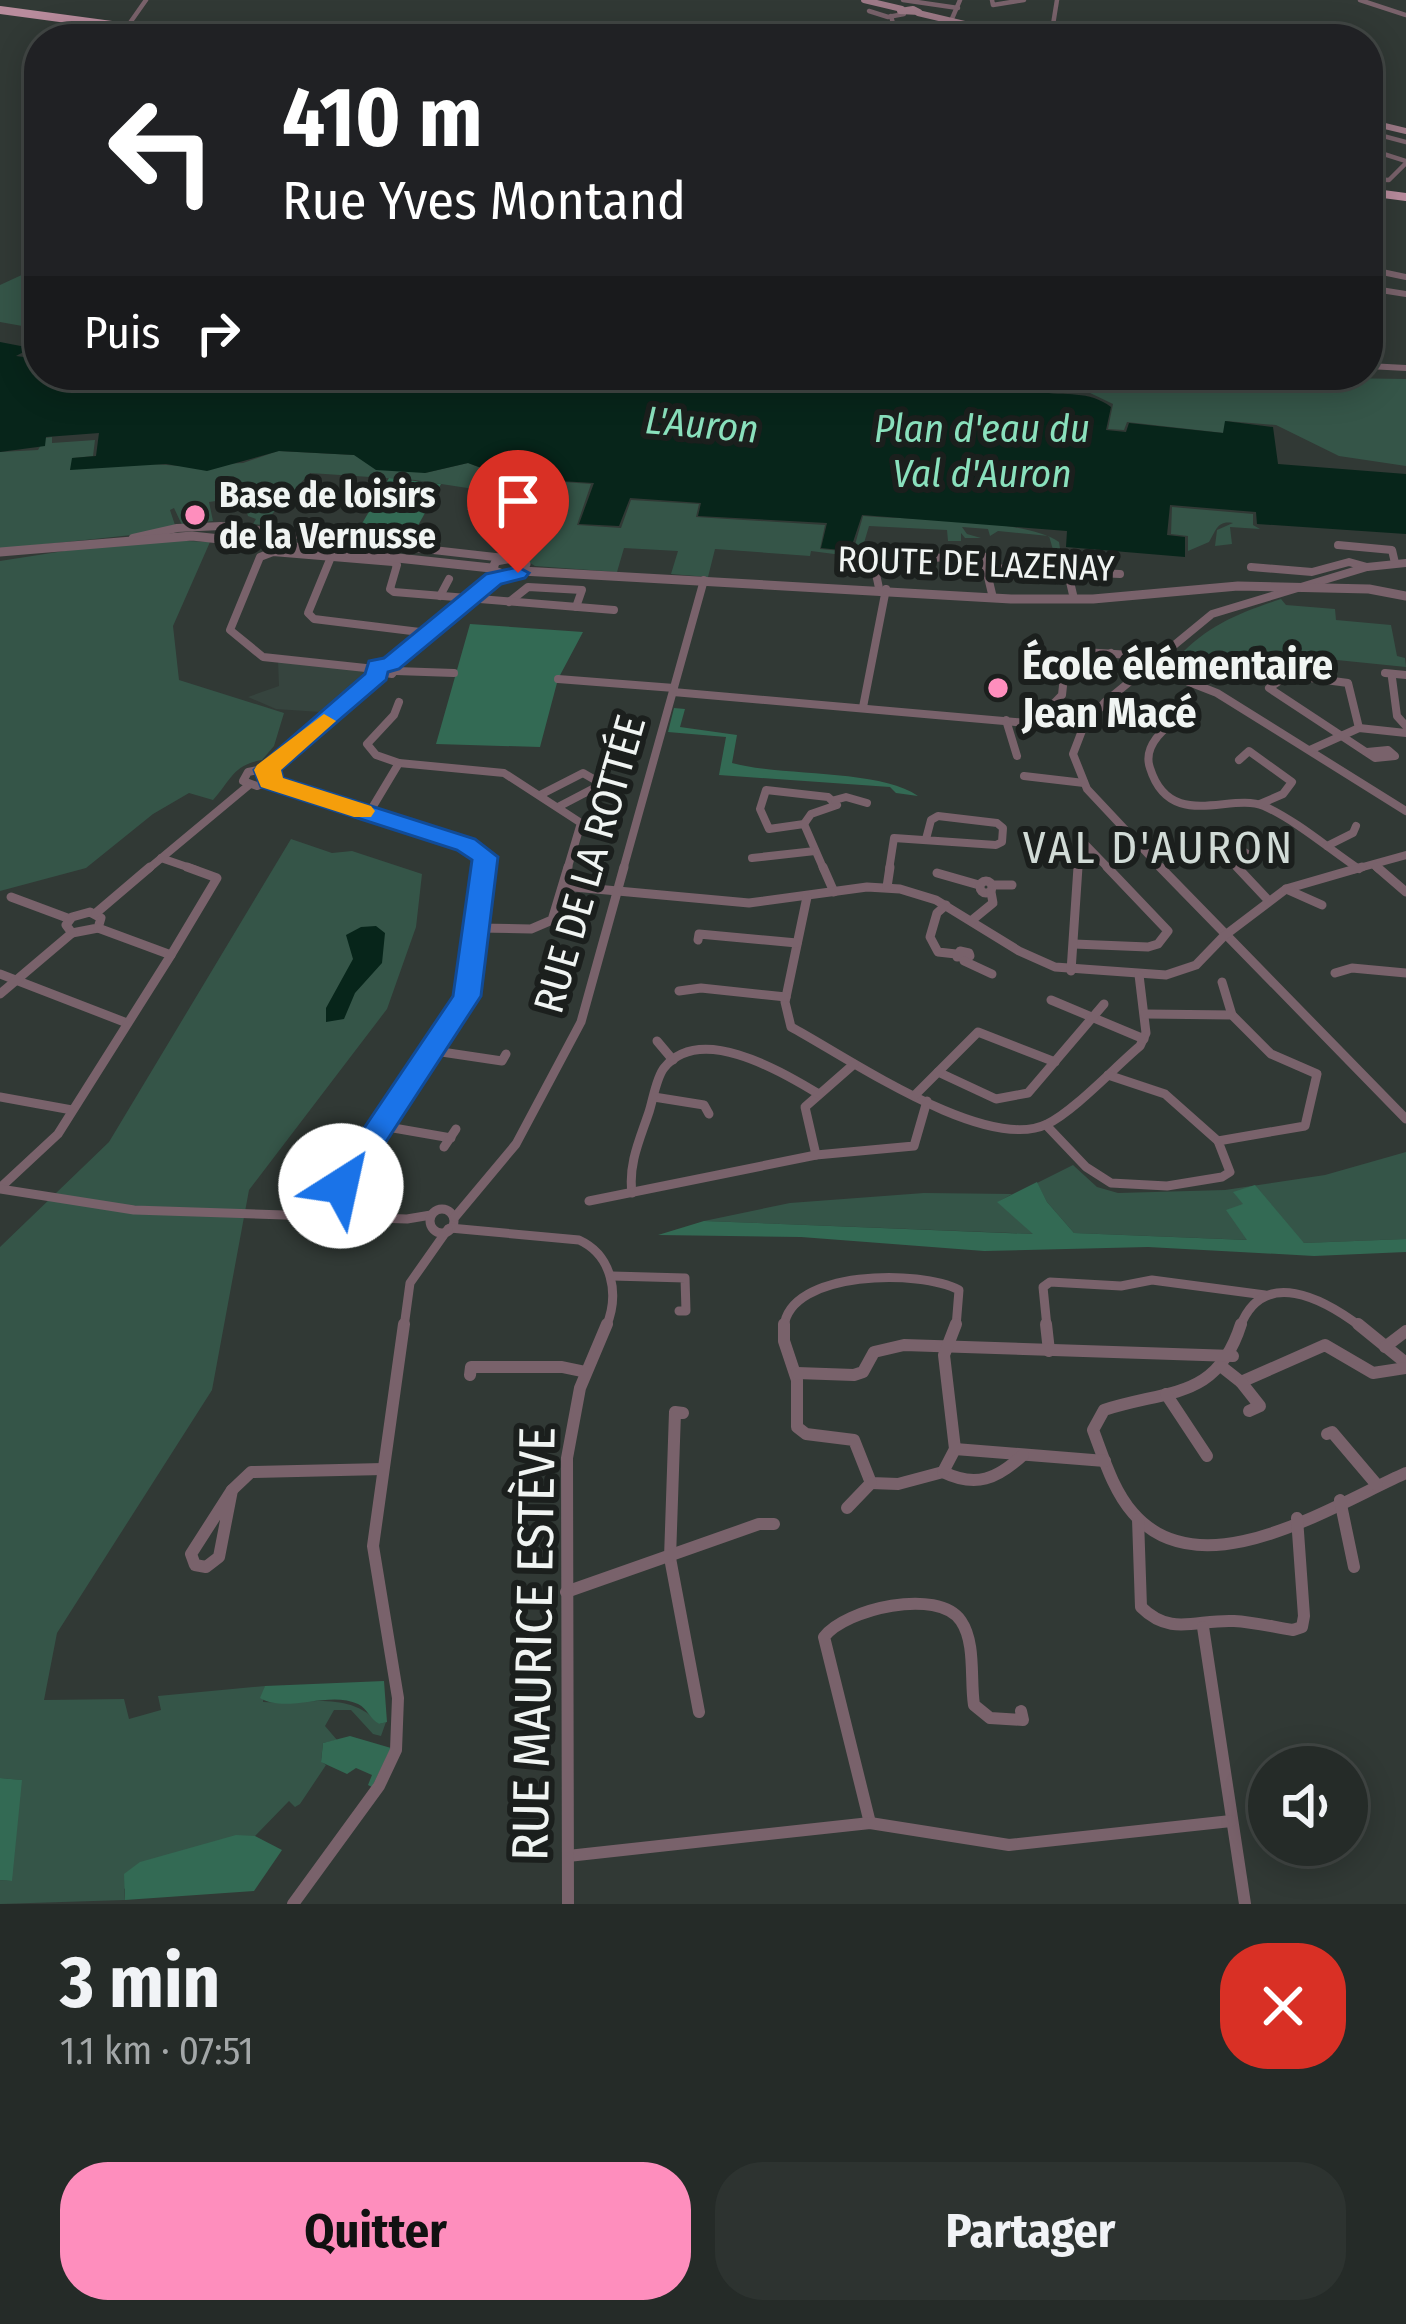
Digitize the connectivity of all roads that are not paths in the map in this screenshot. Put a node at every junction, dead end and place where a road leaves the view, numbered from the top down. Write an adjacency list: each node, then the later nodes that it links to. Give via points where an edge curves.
1 (864, 0): 9 (main road)
2 (992, 0): 8 (street)
3 (1024, 0): 8 (street)
4 (1360, 0): 14 (street)
5 (941, 3): 6 (street); 7 (street)
6 (959, 4): 16 (street)
7 (925, 5): 9 (street); 13 (street)
8 (1002, 5): 11 (street)
9 (903, 8): 13 (main road); 15 (street)
10 (0, 10): 17 (main road)
11 (1018, 10)
12 (868, 11): 15 (street)
13 (917, 11): 16 (main road)
14 (1406, 15)
15 (892, 16): 18 (street)
16 (951, 21): 19 (main road)
17 (105, 24)
18 (893, 24)
19 (961, 24)
20 (1406, 162): 21 (street)
21 (1383, 180)
22 (166, 532): 24 (street); 31 (street); 31 (street, via 232,524 381,539)
23 (1338, 544): 26 (street, via 1392,550)
24 (0, 552)
25 (331, 557): 38 (street, via 394,562 390,591); 46 (street, via 308,614 314,619); 50 (street, via 265,553 230,630 263,657)
26 (1401, 563): 28 (street)
27 (1251, 567): 28 (street)
28 (1367, 567): 36 (street)
29 (524, 568): 31 (street); 31 (street); 35 (street, ROUTE DE LAZENAY)
30 (988, 568): 32 (street); 37 (street, via 983,556 873,560); 41 (street)
31 (497, 569): 40 (street)
32 (1068, 573): 33 (street); 42 (street)
33 (1120, 574)
34 (449, 579): 38 (street)
35 (704, 580): 37 (street, ROUTE DE LAZENAY); 54 (street, RUE DE LA ROTTÉE)
36 (1295, 587): 39 (street, ROUTE DE LAZENAY); 42 (street, ROUTE DE LAZENAY); 48 (street, via 1212,614)
37 (882, 589): 41 (street, ROUTE DE LAZENAY); 56 (street)
38 (440, 596): 40 (street)
39 (1406, 596)
40 (470, 598): 43 (street); 46 (street)
41 (993, 598): 42 (street, ROUTE DE LAZENAY)
42 (1074, 599)
43 (508, 602): 44 (street); 44 (street, via 528,586 582,590)
44 (576, 607): 45 (street)
45 (614, 610)
46 (428, 633): 49 (street)
47 (1130, 655): 59 (street, via 1084,652 1065,667 1062,695)
48 (1148, 666): 60 (street); 64 (street, via 1217,693)
49 (393, 668): 50 (street); 51 (street)
50 (376, 672): 69 (street)
51 (454, 674)
52 (1406, 675): 62 (street, via 1388,675)
53 (558, 679): 54 (street)
54 (674, 690): 56 (street); 99 (street, RUE DE LA ROTTÉE)
55 (399, 702): 68 (street, via 367,744)
56 (862, 707): 58 (street)
57 (1183, 716): 77 (street, via 1154,740 1148,757 1158,785)
58 (1006, 720): 59 (street); 66 (street)
59 (1034, 722): 60 (street)
60 (1083, 728): 71 (street, via 1073,754)
61 (1359, 728): 62 (street); 63 (street); 63 (street, via 1348,683 1288,675 1269,688)
62 (1406, 729)
63 (1342, 736): 64 (street); 65 (street)
64 (1310, 750): 79 (street)
65 (1367, 752)
66 (1017, 756)
67 (1239, 760): 76 (street, via 1249,751 1292,782)
68 (399, 763): 73 (street, via 493,770); 80 (street)
69 (268, 776): 72 (street); 72 (street, via 245,774); 80 (street)
70 (1024, 776): 71 (street)
71 (1084, 783): 113 (street)
72 (249, 785): 88 (street)
73 (540, 795): 78 (street); 78 (street, via 584,772 602,784)
74 (835, 800): 75 (street); 82 (street, via 836,808); 82 (street, via 766,790 760,809 769,829)
75 (867, 803)
76 (1260, 804): 77 (street, via 1229,811); 85 (street)
77 (1185, 806): 81 (street)
78 (558, 807): 95 (street, via 581,823)
79 (1406, 811)
80 (368, 813): 111 (street, via 485,857)
81 (1188, 820)
82 (804, 824): 86 (street)
83 (1355, 826): 85 (street)
84 (926, 839): 84 (street, via 938,816 1003,828 996,845); 96 (street, via 894,838)
85 (1327, 847): 92 (street)
86 (814, 851): 89 (street); 100 (street)
87 (1406, 854): 91 (street)
88 (161, 858): 107 (street); 117 (street, via 217,878)
89 (752, 858)
90 (1235, 865): 104 (street)
91 (1375, 866): 92 (street); 101 (street)
92 (1359, 869): 98 (street)
93 (938, 873): 97 (street)
94 (1012, 885): 97 (street)
95 (563, 886): 99 (street); 111 (street, via 544,926)
96 (887, 887): 100 (street); 105 (street)
97 (992, 888): 109 (street, via 993,903)
98 (1286, 889): 104 (street); 106 (street)
99 (620, 891): 103 (street, via 748,903); 161 (street, RUE DE LA ROTTÉE, via 581,1022 516,1144)
100 (833, 892): 103 (street)
101 (1406, 892)
102 (11, 897): 108 (street)
103 (807, 897): 115 (street)
104 (1268, 900): 113 (street)
105 (946, 905): 109 (street); 122 (street, via 930,937 938,952)
106 (1322, 905)
107 (96, 914): 108 (street); 110 (street)
108 (70, 919): 112 (street)
109 (971, 921): 119 (street)
110 (98, 928): 112 (street); 117 (street)
111 (479, 928): 138 (street, via 467,996)
112 (72, 933): 125 (street)
113 (1225, 936): 124 (street, via 1196,965); 151 (street)
114 (698, 940): 115 (street, via 700,934)
115 (796, 944): 129 (street)
116 (1074, 944): 116 (street, via 1078,846 1081,839 1168,931 1148,946); 119 (street)
117 (169, 958): 118 (street); 135 (street)
118 (184, 964)
119 (1071, 971): 124 (street)
120 (1335, 973): 123 (street)
121 (0, 974): 125 (street)
122 (992, 974)
123 (1406, 974)
124 (1138, 975): 132 (street)
125 (16, 980): 128 (street); 135 (street)
126 (1222, 982): 133 (street)
127 (679, 991): 129 (street)
128 (0, 994)
129 (786, 997): 141 (street, via 791,1027)
130 (1051, 1000): 134 (street)
131 (1104, 1004): 134 (street)
132 (1145, 1014): 133 (street); 136 (street)
133 (1232, 1015): 155 (street, via 1271,1054 1317,1074 1305,1126)
134 (1093, 1017): 136 (street); 140 (street)
135 (127, 1023): 149 (street)
136 (1144, 1039): 144 (street)
137 (657, 1041): 139 (street)
138 (434, 1051): 143 (street, via 504,1057); 153 (street)
139 (673, 1060): 145 (street, via 738,1051); 147 (street)
140 (1055, 1062): 142 (street, via 1014,1099 996,1099); 142 (street, via 978,1031)
141 (854, 1064): 145 (street); 148 (street)
142 (938, 1072): 148 (street)
143 (494, 1073)
144 (1108, 1075): 152 (street); 155 (street, via 1165,1094)
145 (820, 1094): 156 (street, via 803,1116)
146 (0, 1097): 149 (street)
147 (654, 1097): 150 (street, via 704,1105); 158 (street, via 629,1173)
148 (921, 1098): 152 (street, via 984,1126); 156 (street, via 914,1146)
149 (72, 1110): 157 (street)
150 (709, 1114)
151 (1406, 1119)
152 (1046, 1125): 155 (street, via 1096,1177 1118,1185 1226,1179)
153 (382, 1126): 154 (street); 160 (street)
154 (450, 1138)
155 (1218, 1141)
156 (816, 1155): 158 (street)
157 (0, 1188): 160 (street, via 134,1210)
158 (632, 1193): 159 (street)
159 (589, 1201)
160 (326, 1217): 162 (street)
161 (454, 1220): 162 (street, RUE DE LA ROTTÉE); 162 (street); 163 (street, via 498,1236 579,1240 601,1253)
162 (429, 1226): 185 (street, RUE DE LA ROTTÉE, via 410,1283)
163 (612, 1276): 165 (street, via 685,1278 686,1311); 173 (street, RUE MAURICE ESTÈVE, via 610,1322)
164 (1265, 1295): 168 (street, via 1318,1299); 169 (street, via 1152,1280 1050,1282 1043,1287); 170 (street, via 1246,1313)
165 (679, 1311)
166 (1406, 1331): 168 (street)
167 (950, 1345): 169 (street); 174 (street, via 887,1346 854,1376); 174 (street, via 959,1290 953,1285 816,1284 785,1315); 181 (street, via 944,1355)
168 (1385, 1347): 171 (street)
169 (1049, 1351): 170 (street)
170 (1232, 1356): 172 (street)
171 (1406, 1366): 176 (street, via 1394,1375 1368,1374 1320,1345)
172 (1222, 1367): 176 (street); 177 (street)
173 (586, 1372): 175 (street, via 471,1367); 198 (street, RUE MAURICE ESTÈVE, via 568,1442)
174 (796, 1373): 188 (street, via 797,1427 854,1440)
175 (470, 1375)
176 (1241, 1382): 178 (street, via 1260,1406)
177 (1166, 1394): 183 (street); 184 (street, via 1097,1416 1093,1430)
178 (1249, 1411)
179 (683, 1413): 196 (street, via 675,1412)
180 (1327, 1434): 189 (street)
181 (955, 1449): 182 (street); 186 (street)
182 (1023, 1455): 184 (street); 186 (street, via 981,1484)
183 (1208, 1456)
184 (1105, 1461): 194 (street)
185 (383, 1469): 190 (street, via 258,1470); 205 (street, RUE DE LA ROTTÉE, via 373,1546 398,1698 396,1750)
186 (943, 1472): 188 (street)
187 (1406, 1473): 189 (street)
188 (871, 1483): 192 (street)
189 (1377, 1485): 191 (street)
190 (232, 1490): 190 (street, via 219,1557 195,1565 191,1554)
191 (1340, 1501): 193 (street); 197 (street)
192 (847, 1508)
193 (1297, 1518): 194 (street, via 1208,1548); 199 (street, via 1302,1627)
194 (1138, 1520): 199 (street, via 1141,1607 1160,1625)
195 (774, 1524): 196 (street)
196 (670, 1558): 198 (street); 201 (street)
197 (1354, 1567)
198 (566, 1592): 204 (street, RUE MAURICE ESTÈVE)
199 (1202, 1627): 202 (street)
200 (1021, 1711): 203 (street, via 1023,1720 979,1713 963,1626 952,1611 862,1608 831,1624 824,1637)
201 (699, 1712)
202 (1231, 1821): 203 (street, via 1009,1845); 207 (street)
203 (869, 1822): 204 (street)
204 (568, 1856): 206 (street, RUE MAURICE ESTÈVE)
205 (293, 1904)
206 (568, 1904)
207 (1244, 1904)

